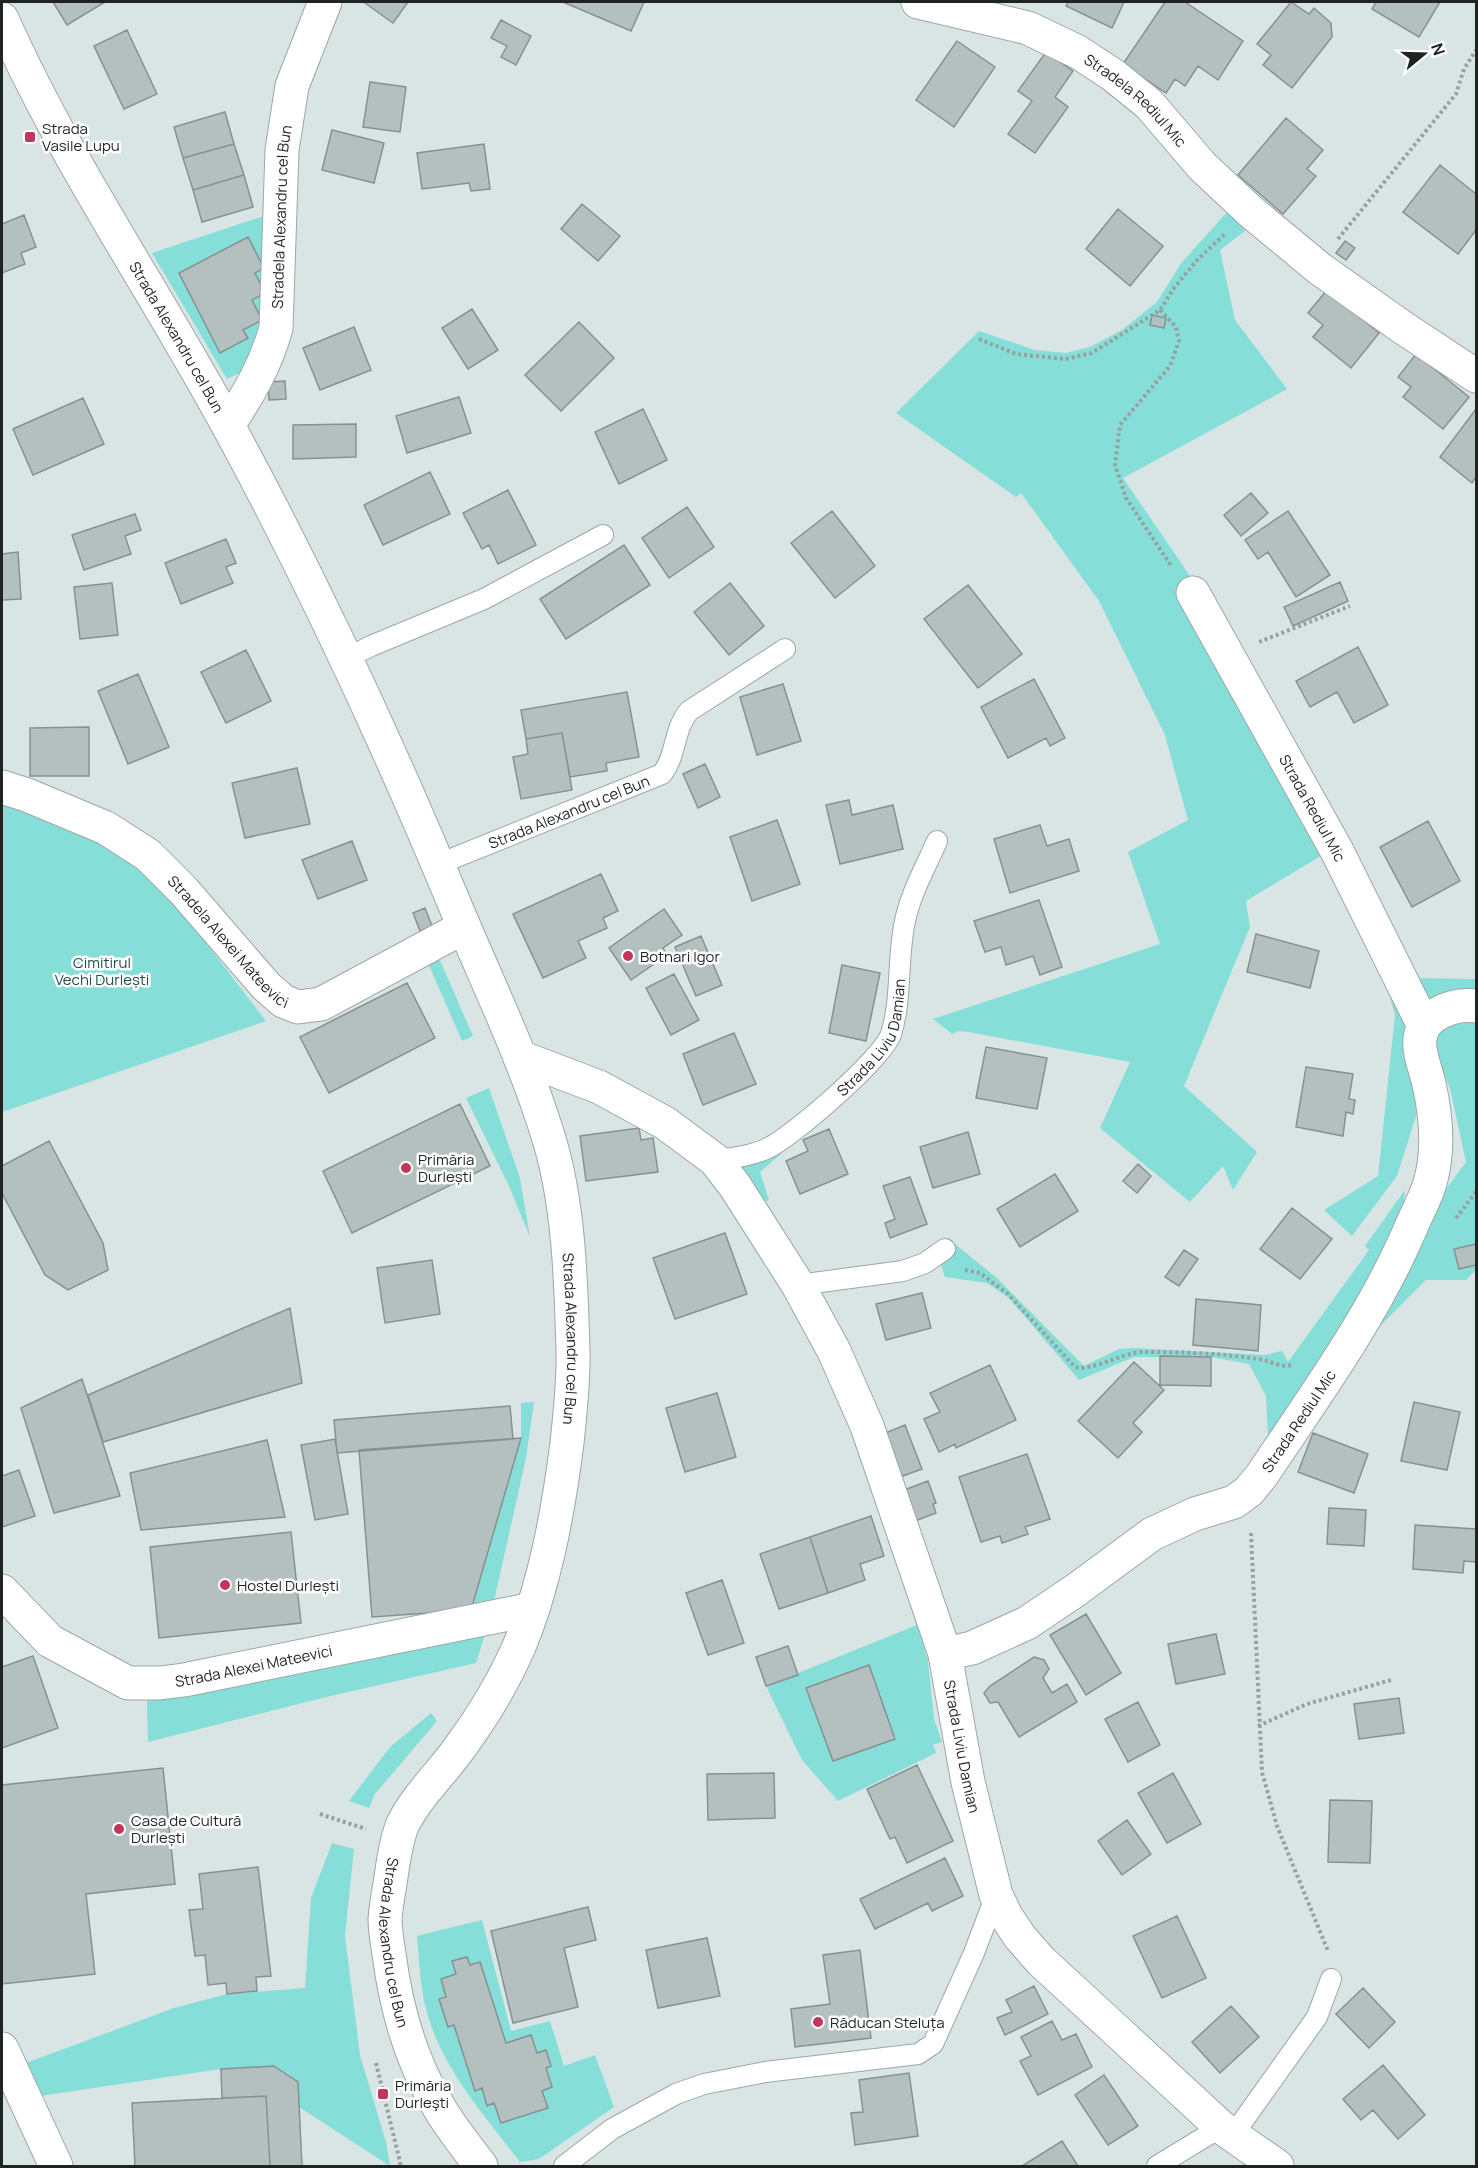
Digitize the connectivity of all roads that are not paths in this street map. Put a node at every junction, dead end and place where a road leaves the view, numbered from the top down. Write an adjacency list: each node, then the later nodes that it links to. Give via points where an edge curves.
1 (325, 2): 5 (street, Stradela Alexandru cel Bun, via 292,86 282,150 276,327 259,377)
2 (918, 2): 4 (street, Stradela Rediul Mic, via 1028,28 1078,52 1113,75 1149,104 1202,166 1250,212 1317,266)
3 (2, 19): 5 (street, Strada Alexandru cel Bun, via 63,143)
4 (1476, 376)
5 (228, 425): 9 (street, Strada Alexandru cel Bun)
6 (603, 535): 9 (lane, via 484,599)
7 (1193, 593): 15 (street, Strada Rediul Mic, via 1337,851)
8 (785, 649): 12 (lane, Strada Alexandru cel Bun, via 689,711 678,728 669,764 662,774)
9 (347, 658): 12 (street, Strada Alexandru cel Bun)
10 (2, 787): 13 (street, Stradela Alexei Mateevici, via 106,828 148,855 266,986 282,1001 298,1007 321,1004)
11 (938, 840): 17 (lane, Strada Liviu Damian, via 905,919 891,1036 874,1060 839,1092 768,1148)
12 (438, 864): 13 (street, Strada Alexandru cel Bun)
13 (464, 927): 16 (street, Strada Alexandru cel Bun)
14 (1476, 1005): 15 (street, via 1440,1012)
15 (1424, 1026): 22 (street, Strada Rediul Mic, via 1419,1040 1433,1098 1436,1141 1430,1183 1374,1304 1249,1491 1234,1502 1152,1534 1027,1623 972,1648)
16 (520, 1058): 17 (street, Strada Liviu Damian, via 599,1087 665,1123); 21 (street, Strada Alexandru cel Bun, via 550,1143 560,1186 573,1356 562,1481)
17 (715, 1160): 19 (street, Strada Liviu Damian)
18 (945, 1249): 19 (lane, via 926,1263 903,1272)
19 (798, 1285): 22 (street, Strada Liviu Damian, via 834,1351 867,1426)
20 (2, 1591): 21 (street, Strada Alexei Mateevici, via 50,1641 128,1683 184,1680)
21 (533, 1609): 28 (street, Strada Alexandru cel Bun, via 517,1651 481,1719 403,1825 395,1848 385,1919 393,1981 411,2050 440,2109)
22 (945, 1654): 23 (street, Strada Liviu Damian, via 968,1782)
23 (996, 1895): 26 (street, Strada Liviu Damian, via 1020,1937 1041,1961); 29 (lane, via 933,2044 918,2054 765,2072 704,2084 676,2094 612,2129)
24 (1331, 1979): 26 (lane, via 1317,2017)
25 (2, 2049): 27 (street)
26 (1227, 2131): 30 (lane); 31 (street, Strada Liviu Damian)
27 (57, 2166)
28 (481, 2166)
29 (564, 2166)
30 (1157, 2166)
31 (1277, 2166)

